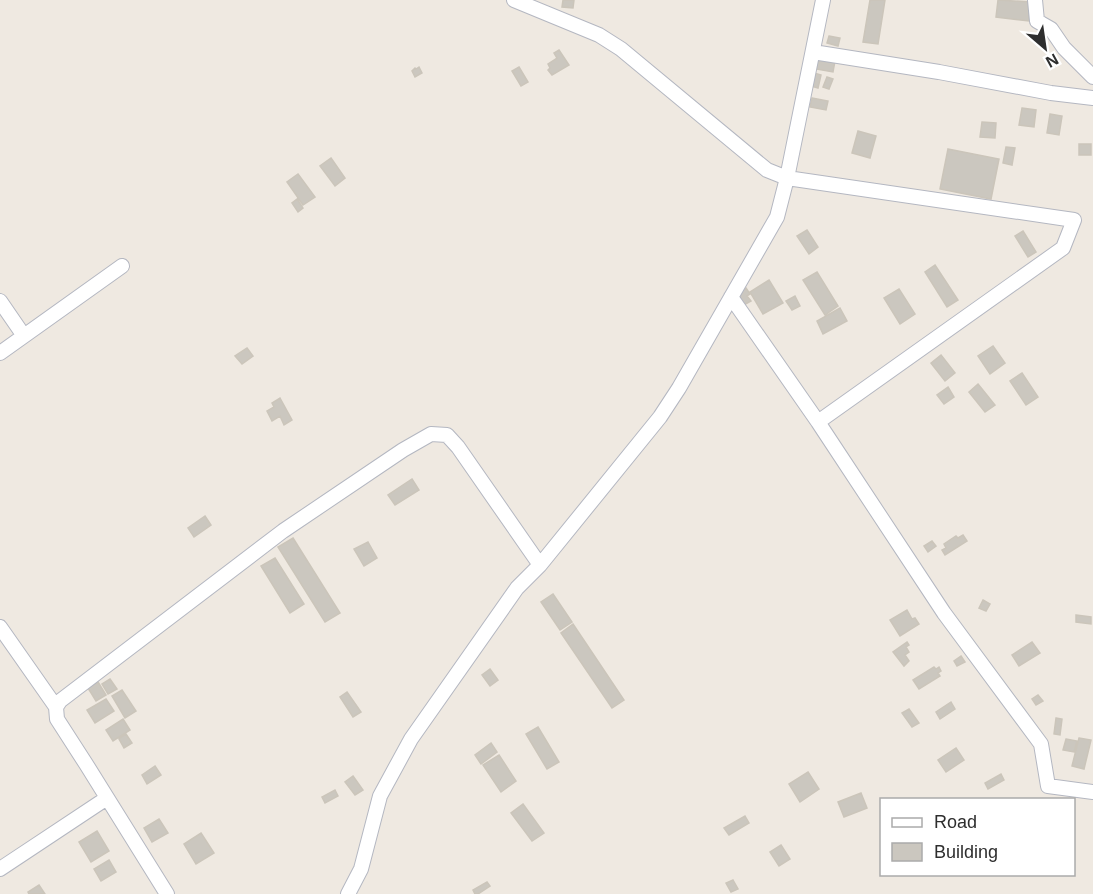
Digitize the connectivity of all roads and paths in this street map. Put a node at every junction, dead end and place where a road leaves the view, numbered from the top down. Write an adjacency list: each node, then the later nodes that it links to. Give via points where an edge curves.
1 (514, 0): 7 (street, via 621,49 767,170)
2 (823, 0): 4 (street)
3 (1037, 0): 5 (street, via 1037,21 1051,29)
4 (813, 52): 6 (street); 7 (street)
5 (1093, 76)
6 (1093, 98)
7 (788, 178): 9 (street, via 777,217); 13 (street, via 1074,220 1063,248)
8 (122, 266): 11 (street)
9 (731, 297): 13 (street); 14 (street, via 660,417)
10 (0, 301): 11 (street)
11 (24, 336): 12 (street)
12 (0, 353)
13 (818, 422): 17 (street, via 944,613 1041,744 1048,786)
14 (540, 565): 16 (street, via 458,447 447,435 431,434 286,529 60,700); 21 (street, via 517,588 411,739 380,796 361,869)
15 (0, 627): 16 (street)
16 (56, 707): 18 (street, via 57,719)
17 (1093, 792)
18 (107, 798): 19 (street); 20 (street)
19 (0, 869)
20 (167, 894)
21 (348, 894)

